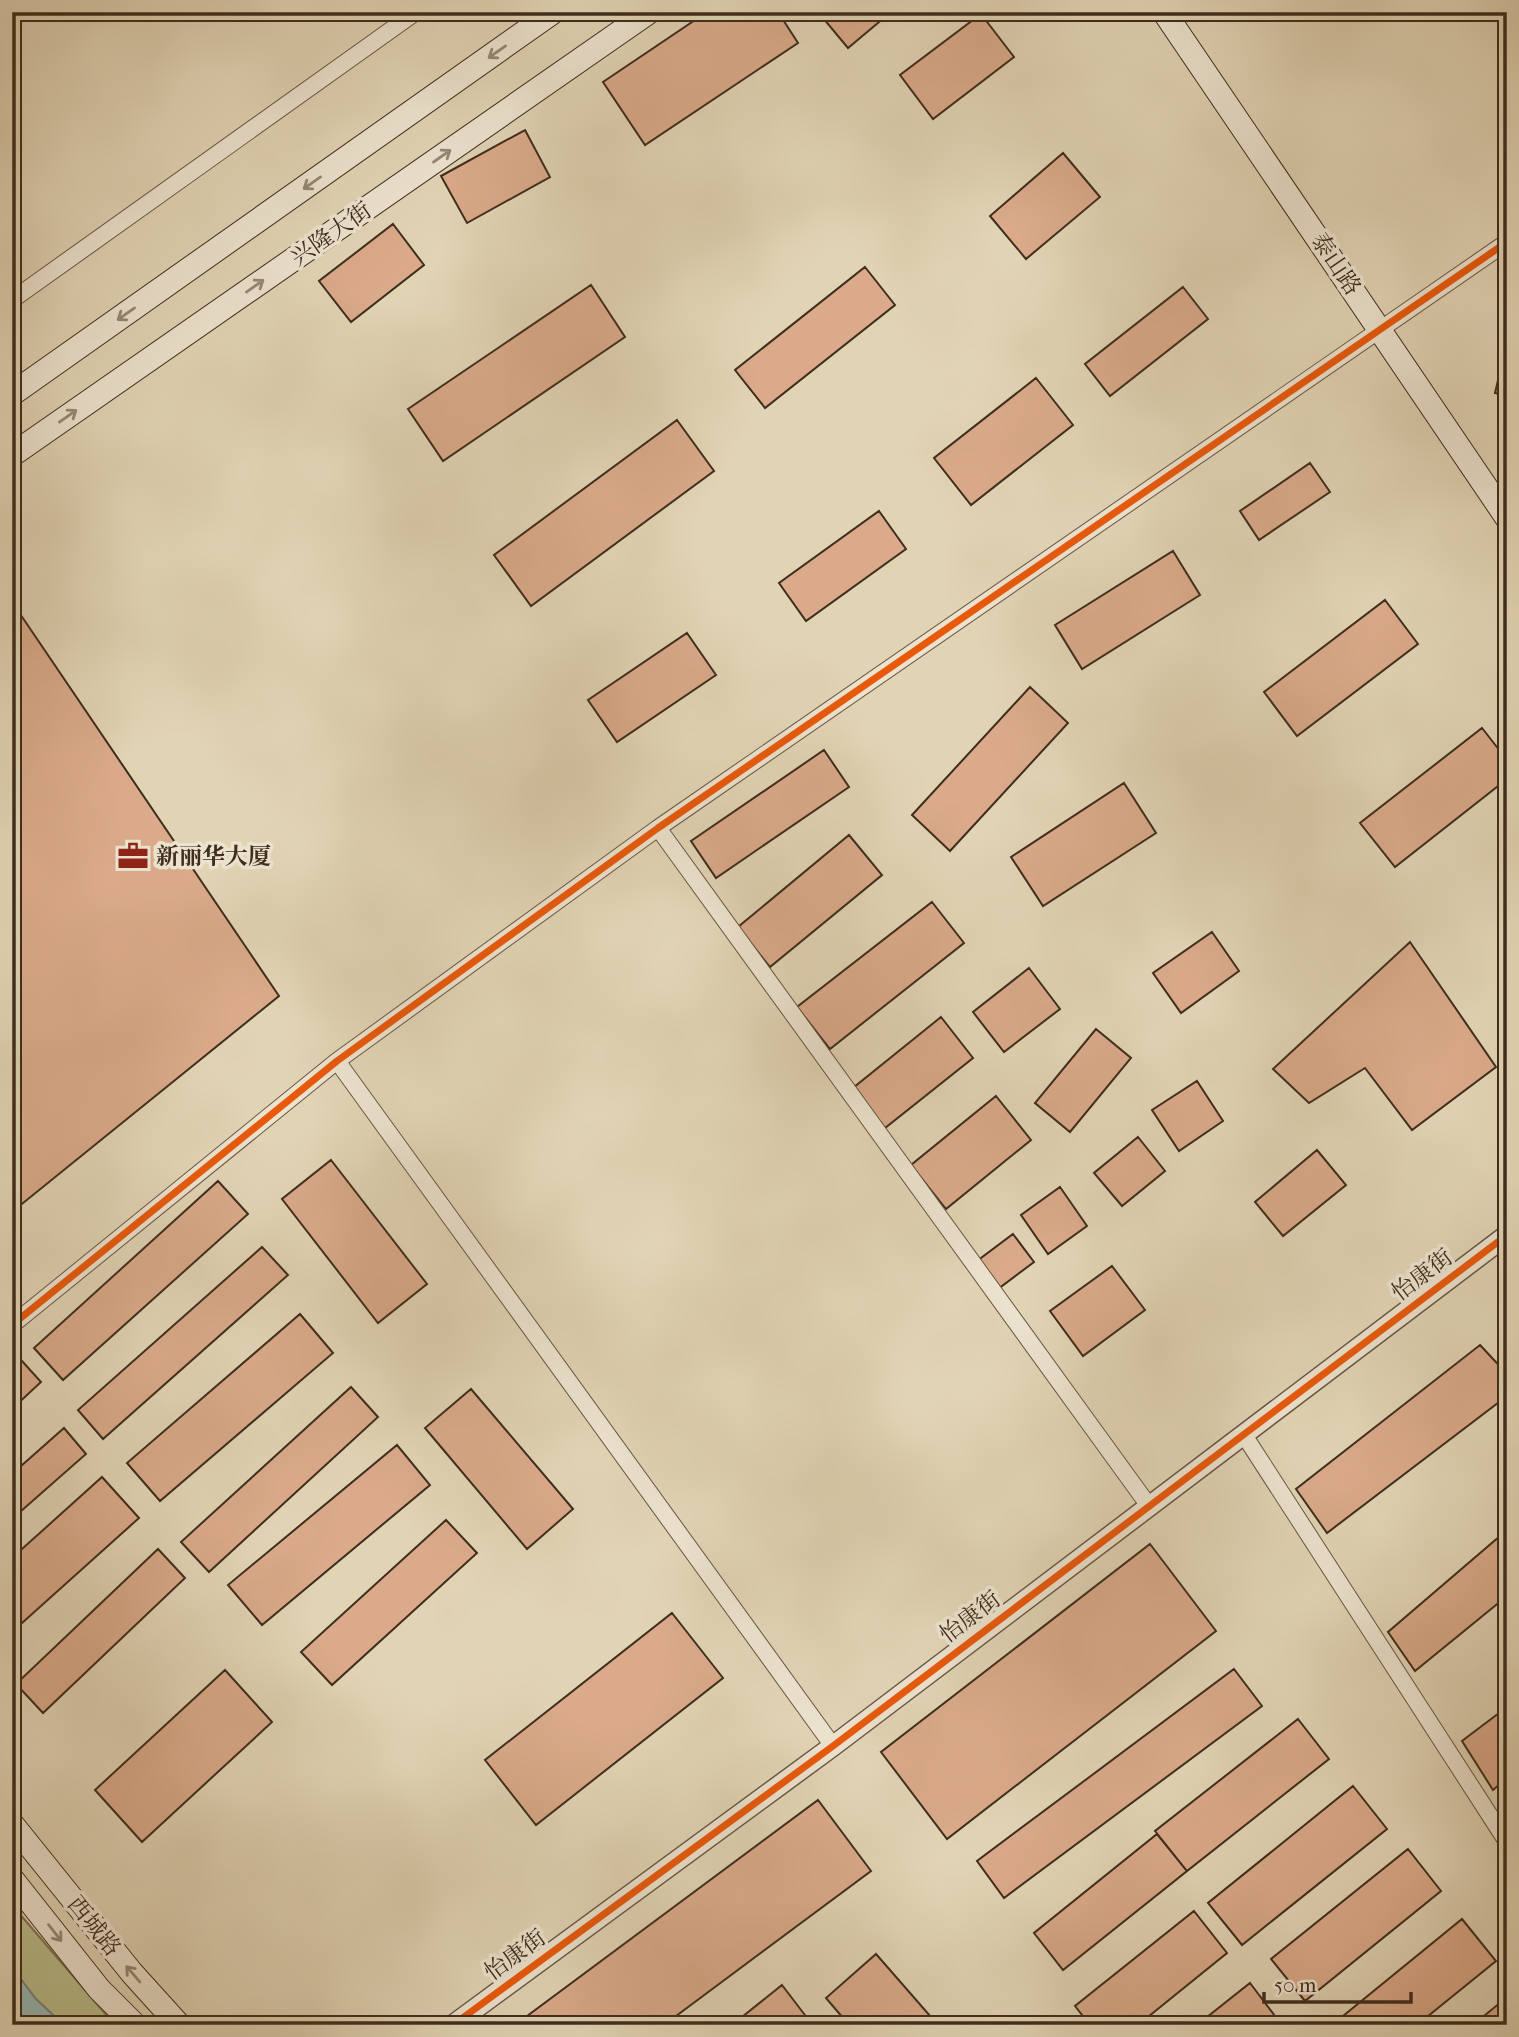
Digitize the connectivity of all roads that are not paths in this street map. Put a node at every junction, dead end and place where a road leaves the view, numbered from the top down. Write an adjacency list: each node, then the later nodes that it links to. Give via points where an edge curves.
1 (416, 12): 6 (street)
2 (553, 12): 8 (main road, one-way to 8)
3 (649, 12): 9 (main road, 兴隆大街, one-way to 3)
4 (1164, 12): 7 (main road, 泰山路)
5 (1507, 242): 7 (street)
6 (12, 300)
7 (1381, 330): 10 (main road, 泰山路); 11 (street)
8 (12, 394)
9 (12, 455)
10 (1507, 517)
11 (658, 828): 12 (street); 16 (street)
12 (337, 1061): 14 (street); 17 (street)
13 (1507, 1235): 15 (street, 怡康街)
14 (12, 1325)
15 (1244, 1434): 16 (street, 怡康街); 19 (street)
16 (1149, 1506): 17 (street, 怡康街)
17 (832, 1746): 23 (street, 怡康街)
18 (12, 1824): 22 (main road, 西城路, one-way to 18)
19 (1507, 1842)
20 (12, 1879): 21 (main road, 西城路, one-way to 21, via 99,1989)
21 (135, 2025)
22 (179, 2025)
23 (453, 2025)

